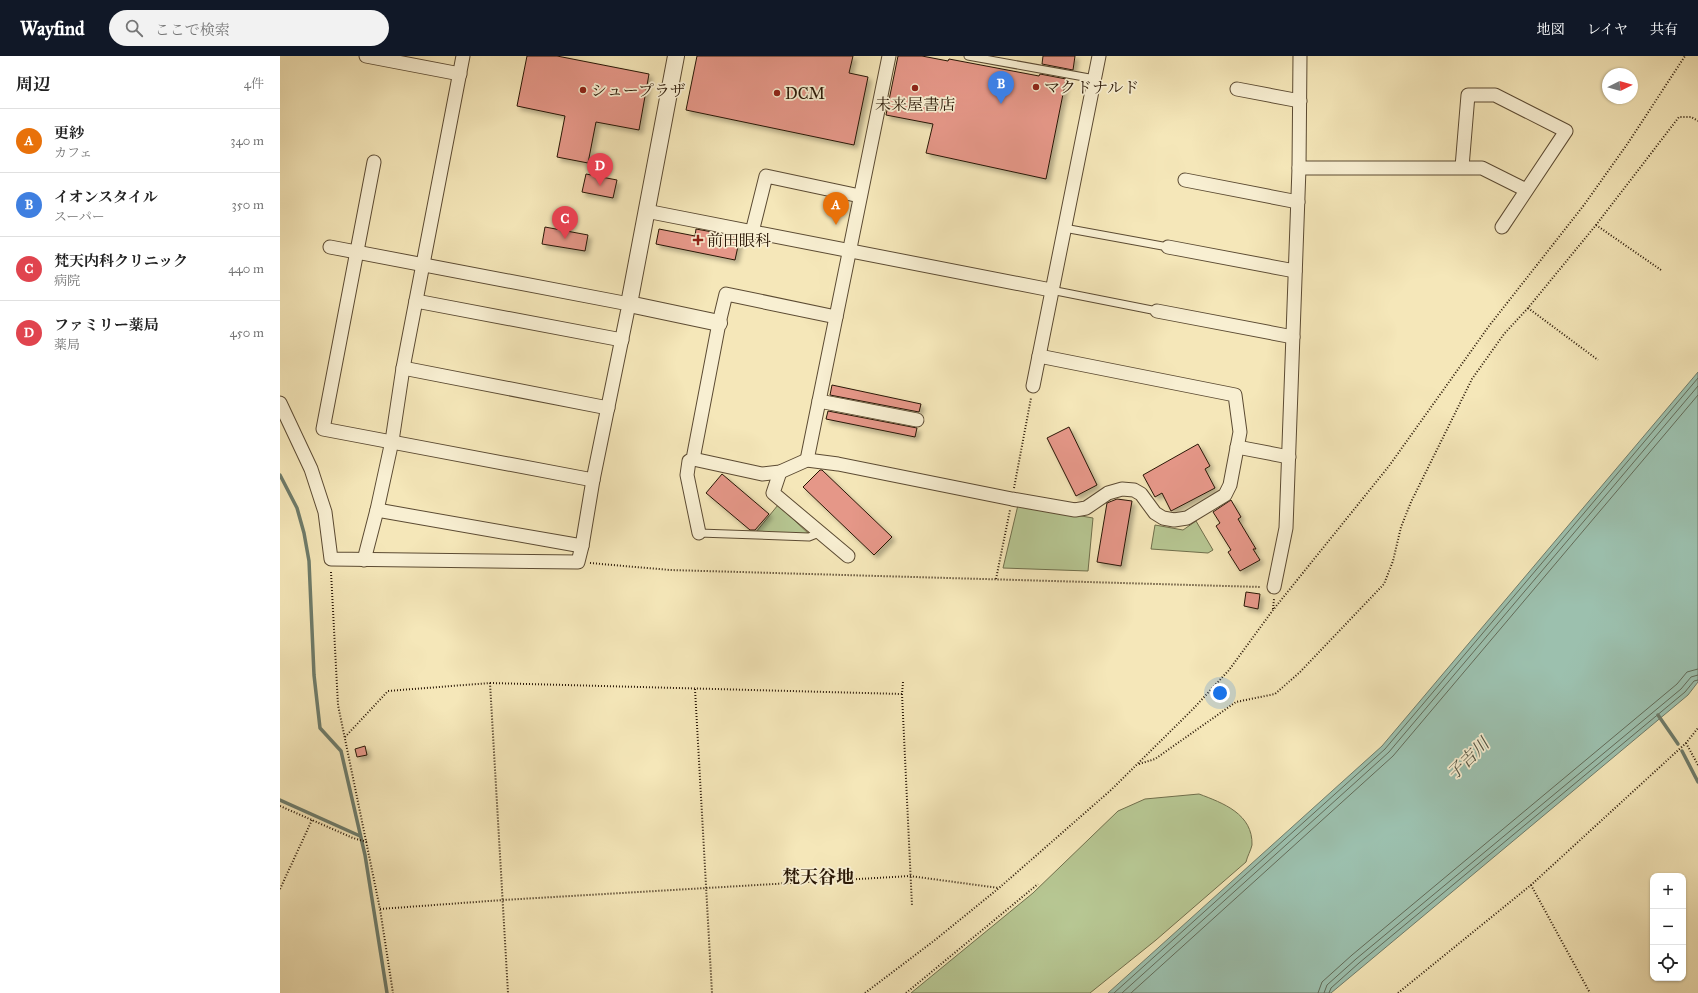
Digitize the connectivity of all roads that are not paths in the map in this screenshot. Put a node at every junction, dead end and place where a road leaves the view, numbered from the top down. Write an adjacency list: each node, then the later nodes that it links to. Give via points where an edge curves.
1 (366, 56): 8 (street)
2 (463, 56): 8 (street)
3 (676, 56): 19 (street)
4 (889, 56): 17 (street)
5 (968, 56): 9 (lane)
6 (1099, 56): 9 (street)
7 (1300, 56): 11 (street)
8 (460, 74): 27 (street)
9 (1095, 79): 21 (street)
10 (1237, 89): 11 (street)
11 (1300, 101): 14 (street)
12 (374, 162): 26 (street)
13 (1462, 167): 14 (street); 16 (street, via 1482,168); 16 (street, via 1468,95 1495,95 1566,131)
14 (1299, 168): 18 (street)
15 (1185, 180): 18 (street)
16 (1526, 190): 20 (street)
17 (860, 196): 22 (street, via 766,176); 25 (street)
18 (1298, 202): 28 (street)
19 (646, 211): 22 (street); 31 (street)
20 (1502, 227)
21 (1064, 228): 24 (lane); 29 (street)
22 (752, 232): 25 (street)
23 (330, 247): 26 (street)
24 (1168, 247): 28 (street)
25 (850, 251): 29 (street); 33 (street)
26 (357, 252): 27 (street); 44 (street, via 323,429)
27 (423, 265): 30 (street); 31 (street)
28 (1295, 271): 35 (street)
29 (1051, 290): 32 (lane); 37 (street)
30 (416, 301): 36 (street); 38 (street)
31 (629, 304): 34 (street); 36 (street)
32 (1157, 311): 35 (street)
33 (836, 317): 34 (street, via 726,294); 40 (street)
34 (718, 323): 47 (street)
35 (1293, 337): 46 (street)
36 (622, 340): 42 (street)
37 (1038, 356): 39 (street); 45 (street, via 1235,395 1240,432)
38 (403, 368): 42 (street); 44 (street)
39 (1033, 386)
40 (819, 401): 43 (street); 48 (street)
41 (280, 403): 56 (street, via 311,470 325,512 331,559)
42 (608, 408): 50 (street)
43 (917, 420)
44 (392, 441): 50 (street); 51 (street)
45 (1237, 447): 46 (street); 48 (street, via 1230,485 1225,495 1187,518 1174,520 1155,513 1141,494 1134,490 1122,489 1108,493 1086,508 1075,510)
46 (1289, 457): 57 (street, via 1286,528)
47 (693, 459): 49 (street, via 762,474); 53 (street, via 689,462 687,475)
48 (807, 460): 49 (street)
49 (780, 472): 52 (street, via 773,493)
50 (593, 480): 54 (street)
51 (377, 510): 54 (street); 56 (street)
52 (819, 532): 53 (lane, via 809,537); 55 (street)
53 (699, 533)
54 (582, 546): 56 (street, via 578,562)
55 (848, 556)
56 (364, 560)
57 (1274, 587)

